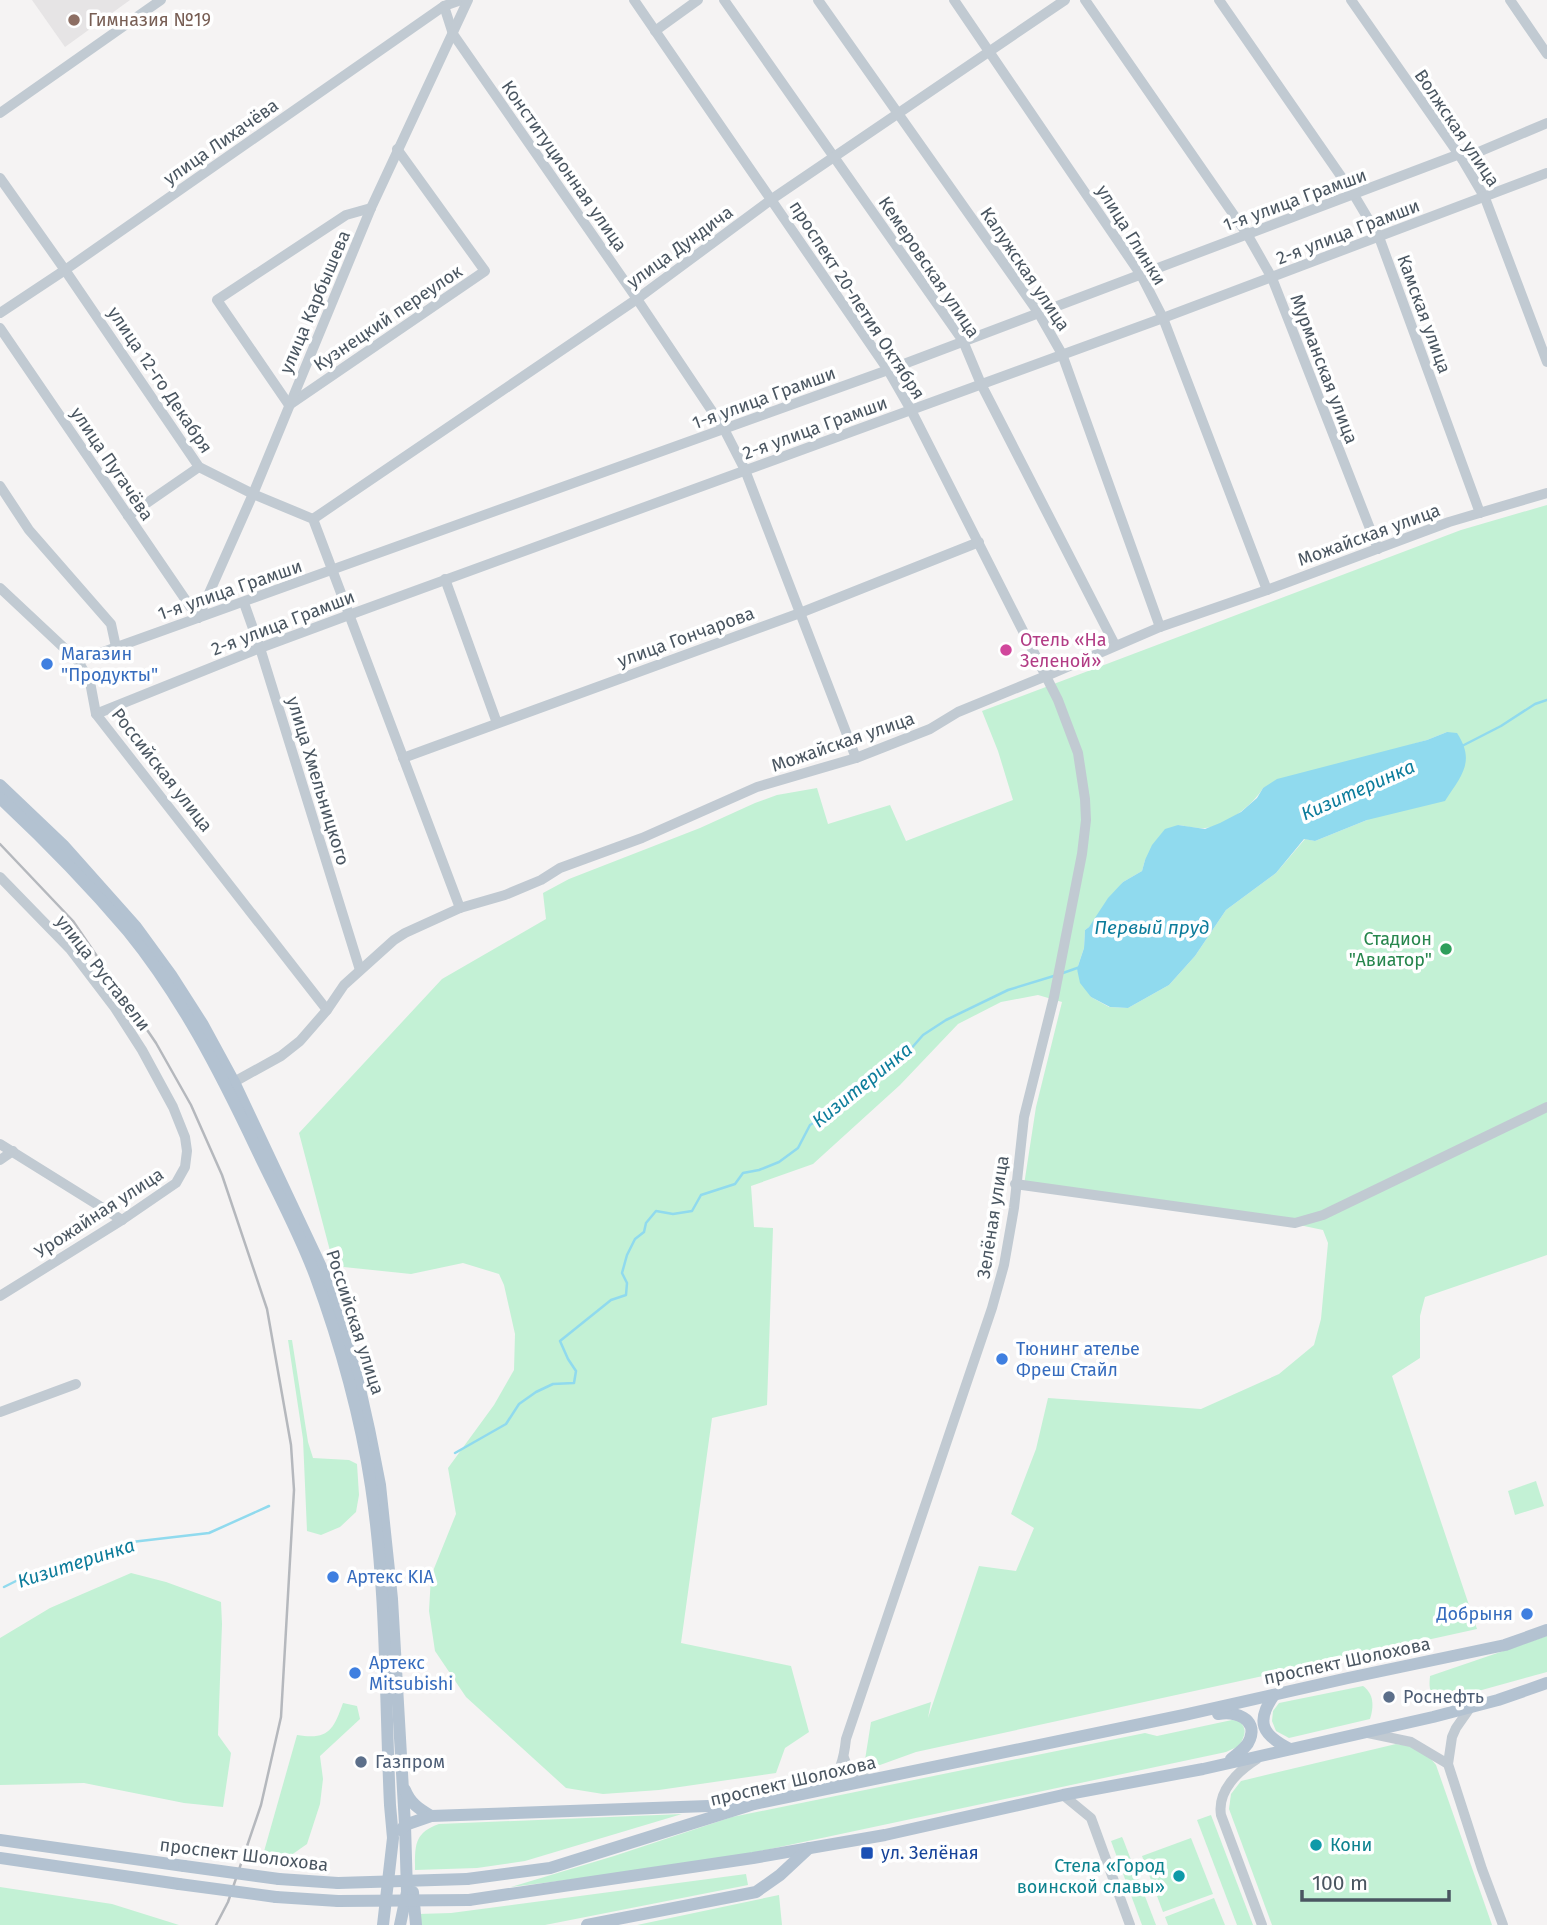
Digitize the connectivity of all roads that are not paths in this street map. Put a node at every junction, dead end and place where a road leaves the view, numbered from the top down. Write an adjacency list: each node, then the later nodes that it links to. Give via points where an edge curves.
1 (161, 0): 19 (street)
2 (461, 0): 14 (street, улица Лихачёва)
3 (468, 0): 16 (street, улица Карбышева)
4 (634, 0): 15 (street, проспект 20-летия Октября)
5 (698, 0): 15 (street)
6 (724, 0): 23 (street, Кемеровская улица)
7 (818, 0): 20 (street, Калужская улица)
8 (954, 0): 17 (street, улица Глинки)
9 (1065, 0): 17 (street, улица Дундича)
10 (1085, 0): 31 (street, Мурманская улица)
11 (1219, 0): 27 (street, Камская улица)
12 (1351, 0): 24 (street, Волжская улица)
13 (1510, 0): 18 (street)
14 (443, 6): 16 (street, Конституционная улица); 33 (street, улица Лихачёва)
15 (655, 31): 29 (street, проспект 20-летия Октября)
16 (453, 34): 22 (street, улица Карбышева); 36 (street, Конституционная улица)
17 (990, 52): 20 (street, улица Дундича); 34 (street, улица Глинки)
18 (1547, 54)
19 (0, 113)
20 (898, 113): 23 (street, улица Дундича); 37 (street, Калужская улица)
21 (1547, 123): 24 (street, 1-я улица Грамши)
22 (397, 149): 30 (street, улица Карбышева); 46 (street, Кузнецкий переулок, via 485,271)
23 (835, 157): 29 (street, улица Дундича); 41 (street, Кемеровская улица)
24 (1459, 157): 27 (street, 1-я улица Грамши); 28 (street, Волжская улица)
25 (1547, 173): 28 (street, 2-я улица Грамши)
26 (0, 178): 33 (street, улица 12-го Декабря)
27 (1354, 195): 31 (street, 1-я улица Грамши); 32 (street, Камская улица)
28 (1485, 198): 32 (street, 2-я улица Грамши); 43 (street, Волжская улица)
29 (772, 199): 36 (street, улица Дундича); 44 (street, проспект 20-летия Октября)
30 (371, 208): 46 (street, улица Карбышева); 46 (street, via 346,215 217,300)
31 (1247, 234): 34 (street, 1-я улица Грамши); 35 (street, Мурманская улица)
32 (1379, 237): 35 (street, 2-я улица Грамши); 54 (street, Камская улица)
33 (65, 270): 38 (street, улица Лихачёва); 49 (street, улица 12-го Декабря)
34 (1141, 275): 37 (street, 1-я улица Грамши); 39 (street, улица Глинки)
35 (1272, 278): 39 (street, 2-я улица Грамши); 58 (street, Мурманская улица)
36 (637, 299): 48 (street, Конституционная улица); 56 (street, улица Дундича)
37 (1038, 312): 41 (street, 1-я улица Грамши); 42 (street, Калужская улица)
38 (0, 313)
39 (1163, 318): 42 (street, 2-я улица Грамши); 62 (street, улица Глинки)
40 (0, 328): 55 (street, улица Пугачёва)
41 (963, 341): 44 (street, 1-я улица Грамши); 45 (street, Кемеровская улица)
42 (1062, 354): 45 (street, 2-я улица Грамши); 67 (street, Калужская улица)
43 (1547, 362)
44 (888, 370): 47 (street, проспект 20-летия Октября); 48 (street, 1-я улица Грамши)
45 (981, 384): 47 (street, 2-я улица Грамши); 68 (street, Кемеровская улица)
46 (289, 405): 53 (street, улица Карбышева)
47 (911, 410): 50 (street, 2-я улица Грамши); 57 (street, проспект 20-летия Октября)
48 (724, 429): 50 (street, Конституционная улица); 59 (street, 1-я улица Грамши)
49 (199, 467): 53 (street, улица 12-го Декабря); 55 (street)
50 (745, 470): 60 (street, 2-я улица Грамши); 64 (street, Конституционная улица)
51 (0, 486): 69 (street, via 29,530 111,624)
52 (1547, 493): 54 (street, Можайская улица)
53 (253, 494): 56 (street, улица 12-го Декабря); 66 (street, улица Карбышева)
54 (1480, 513): 58 (street, Можайская улица)
55 (128, 516): 66 (street, улица Пугачёва)
56 (313, 519): 59 (street)
57 (979, 542): 64 (street, улица Гончарова); 72 (street, проспект 20-летия Октября)
58 (1378, 549): 62 (street, Можайская улица)
59 (332, 571): 63 (street, 1-я улица Грамши); 65 (street)
60 (446, 579): 65 (street, 2-я улица Грамши); 74 (street)
61 (0, 588): 71 (street, Российская улица)
62 (1266, 590): 67 (street, Можайская улица)
63 (244, 603): 66 (street, 1-я улица Грамши); 70 (street, улица Хмельницкого)
64 (800, 612): 74 (street, улица Гончарова); 76 (street, Конституционная улица)
65 (349, 615): 70 (street, 2-я улица Грамши); 75 (street)
66 (198, 618): 69 (street, 1-я улица Грамши)
67 (1160, 627): 68 (street, Можайская улица)
68 (1115, 645): 72 (street, Можайская улица)
69 (116, 647): 71 (street, 1-я улица Грамши)
70 (260, 648): 73 (street, 2-я улица Грамши); 81 (street, улица Хмельницкого)
71 (78, 661): 73 (street, Российская улица, via 90,682)
72 (1045, 674): 76 (street, Можайская улица, via 930,729); 89 (street, Зелёная улица, via 1078,753 1086,820 1054,997 1024,1116)
73 (96, 714): 82 (street, Российская улица)
74 (497, 723): 75 (street, улица Гончарова)
75 (403, 758): 80 (street)
76 (856, 758): 80 (street, Можайская улица, via 757,787 505,895)
77 (0, 785): 83 (main road, Российская улица, via 63,845 135,927 177,985)
78 (0, 798): 112 (main road, Российская улица, via 56,851 129,932 164,980 227,1086 314,1273 347,1374 371,1487 383,1600)
79 (0, 877): 85 (street, улица Руставели, via 70,949 115,1008 173,1107)
80 (460, 908): 81 (street, Можайская улица, via 394,940)
81 (360, 970): 82 (street, Можайская улица)
82 (327, 1010): 83 (street, Можайская улица, via 281,1056)
83 (234, 1082): 106 (main road, Российская улица, via 322,1269 356,1371 380,1485)
84 (1547, 1107): 89 (street, via 1323,1215 1295,1223)
85 (185, 1137): 90 (street, Урожайная улица, via 185,1167 176,1183)
86 (0, 1144): 87 (street)
87 (12, 1151): 88 (street); 90 (street)
88 (0, 1160)
89 (1015, 1184): 102 (street, Зелёная улица, via 1004,1265 992,1308 846,1739)
90 (122, 1220): 91 (street, Урожайная улица)
91 (0, 1296)
92 (76, 1384): 93 (street)
93 (0, 1412)
94 (1547, 1630): 96 (main road, проспект Шолохова, via 1505,1645)
95 (1547, 1683): 97 (main road, проспект Шолохова)
96 (1274, 1695): 98 (main road, проспект Шолохова); 100 (main road, via 1266,1706 1263,1726)
97 (1470, 1707): 99 (main road, проспект Шолохова); 104 (street, via 1452,1737)
98 (1184, 1715): 103 (main road, via 1195,1718 1228,1712 1243,1716 1251,1727 1251,1737 1243,1750); 105 (main road, проспект Шолохова)
99 (1364, 1732): 100 (main road, проспект Шолохова); 104 (street, via 1411,1742)
100 (1290, 1749): 101 (main road, проспект Шолохова)
101 (1263, 1755): 103 (main road, проспект Шолохова); 123 (street, via 1237,1775 1220,1805)
102 (844, 1758): 105 (street, via 852,1773); 107 (street, Зелёная улица)
103 (1225, 1763): 108 (main road, проспект Шолохова)
104 (1448, 1764): 124 (street)
105 (872, 1780): 107 (main road, проспект Шолохова)
106 (403, 1786): 110 (main road, via 416,1807); 111 (main road, Российская улица)
107 (825, 1790): 109 (main road, проспект Шолохова)
108 (1063, 1795): 114 (main road, проспект Шолохова); 122 (street, via 1091,1818)
109 (754, 1804): 110 (main road); 113 (main road, проспект Шолохова, bridge, via 550,1868 467,1879 279,1880)
110 (431, 1816): 111 (main road); 120 (main road, via 412,1836)
111 (405, 1825): 112 (main road); 119 (main road, Российская улица, via 407,1892)
112 (393, 1838): 116 (main road, Российская улица)
113 (0, 1840)
114 (810, 1848): 115 (main road, проспект Шолохова, bridge, via 469,1899 338,1901 276,1897); 121 (main road, via 756,1892)
115 (0, 1858)
116 (387, 1893): 117 (main road, Российская улица); 118 (main road)
117 (383, 1925)
118 (393, 1925)
119 (400, 1925)
120 (416, 1925)
121 (587, 1925)
122 (1130, 1925)
123 (1262, 1925)
124 (1503, 1925)

